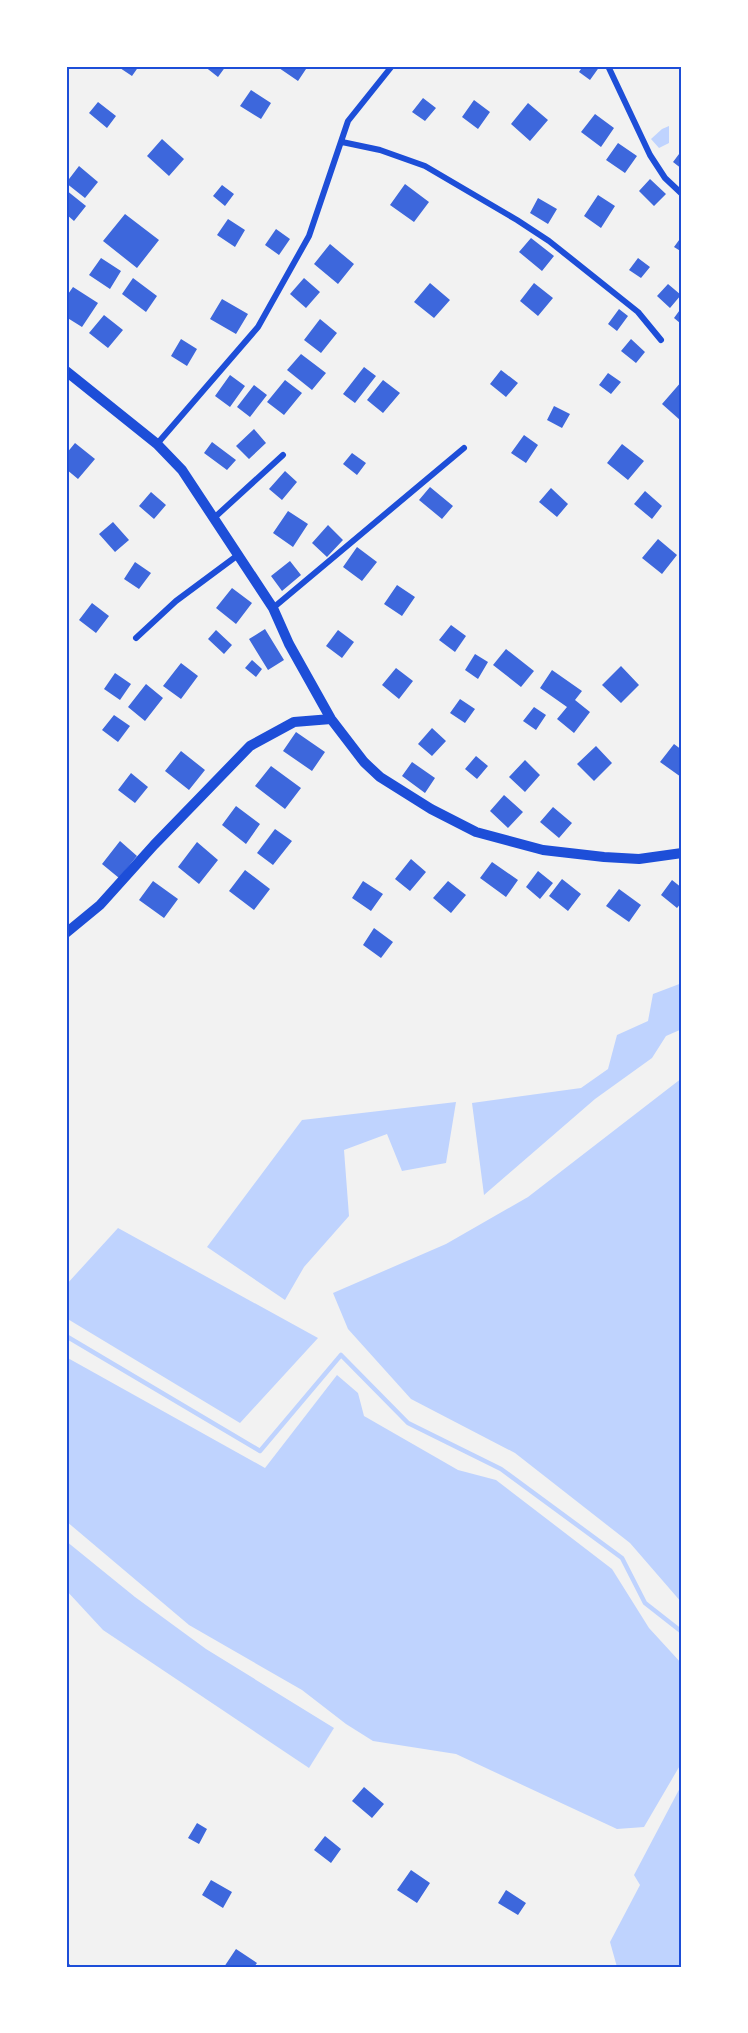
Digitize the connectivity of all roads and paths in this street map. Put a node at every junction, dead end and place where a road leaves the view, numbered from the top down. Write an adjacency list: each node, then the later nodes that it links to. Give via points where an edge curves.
1 (392, 66): 3 (street, via 348,121)
2 (608, 66): 4 (street, via 650,155)
3 (342, 142): 5 (street, via 425,166 517,220 638,312); 7 (street, via 309,236 258,327)
4 (682, 194)
5 (661, 340)
6 (66, 371): 7 (main road)
7 (157, 444): 10 (main road, via 182,470)
8 (464, 448): 12 (street)
9 (284, 455): 10 (street)
10 (214, 518): 11 (main road)
11 (238, 555): 12 (main road); 13 (street, via 176,601)
12 (273, 608): 14 (main road)
13 (136, 638)
14 (331, 719): 15 (main road, via 380,777 476,832 543,850 604,857 639,859); 16 (main road, via 294,722 250,746 100,905)
15 (682, 853)
16 (66, 933)

